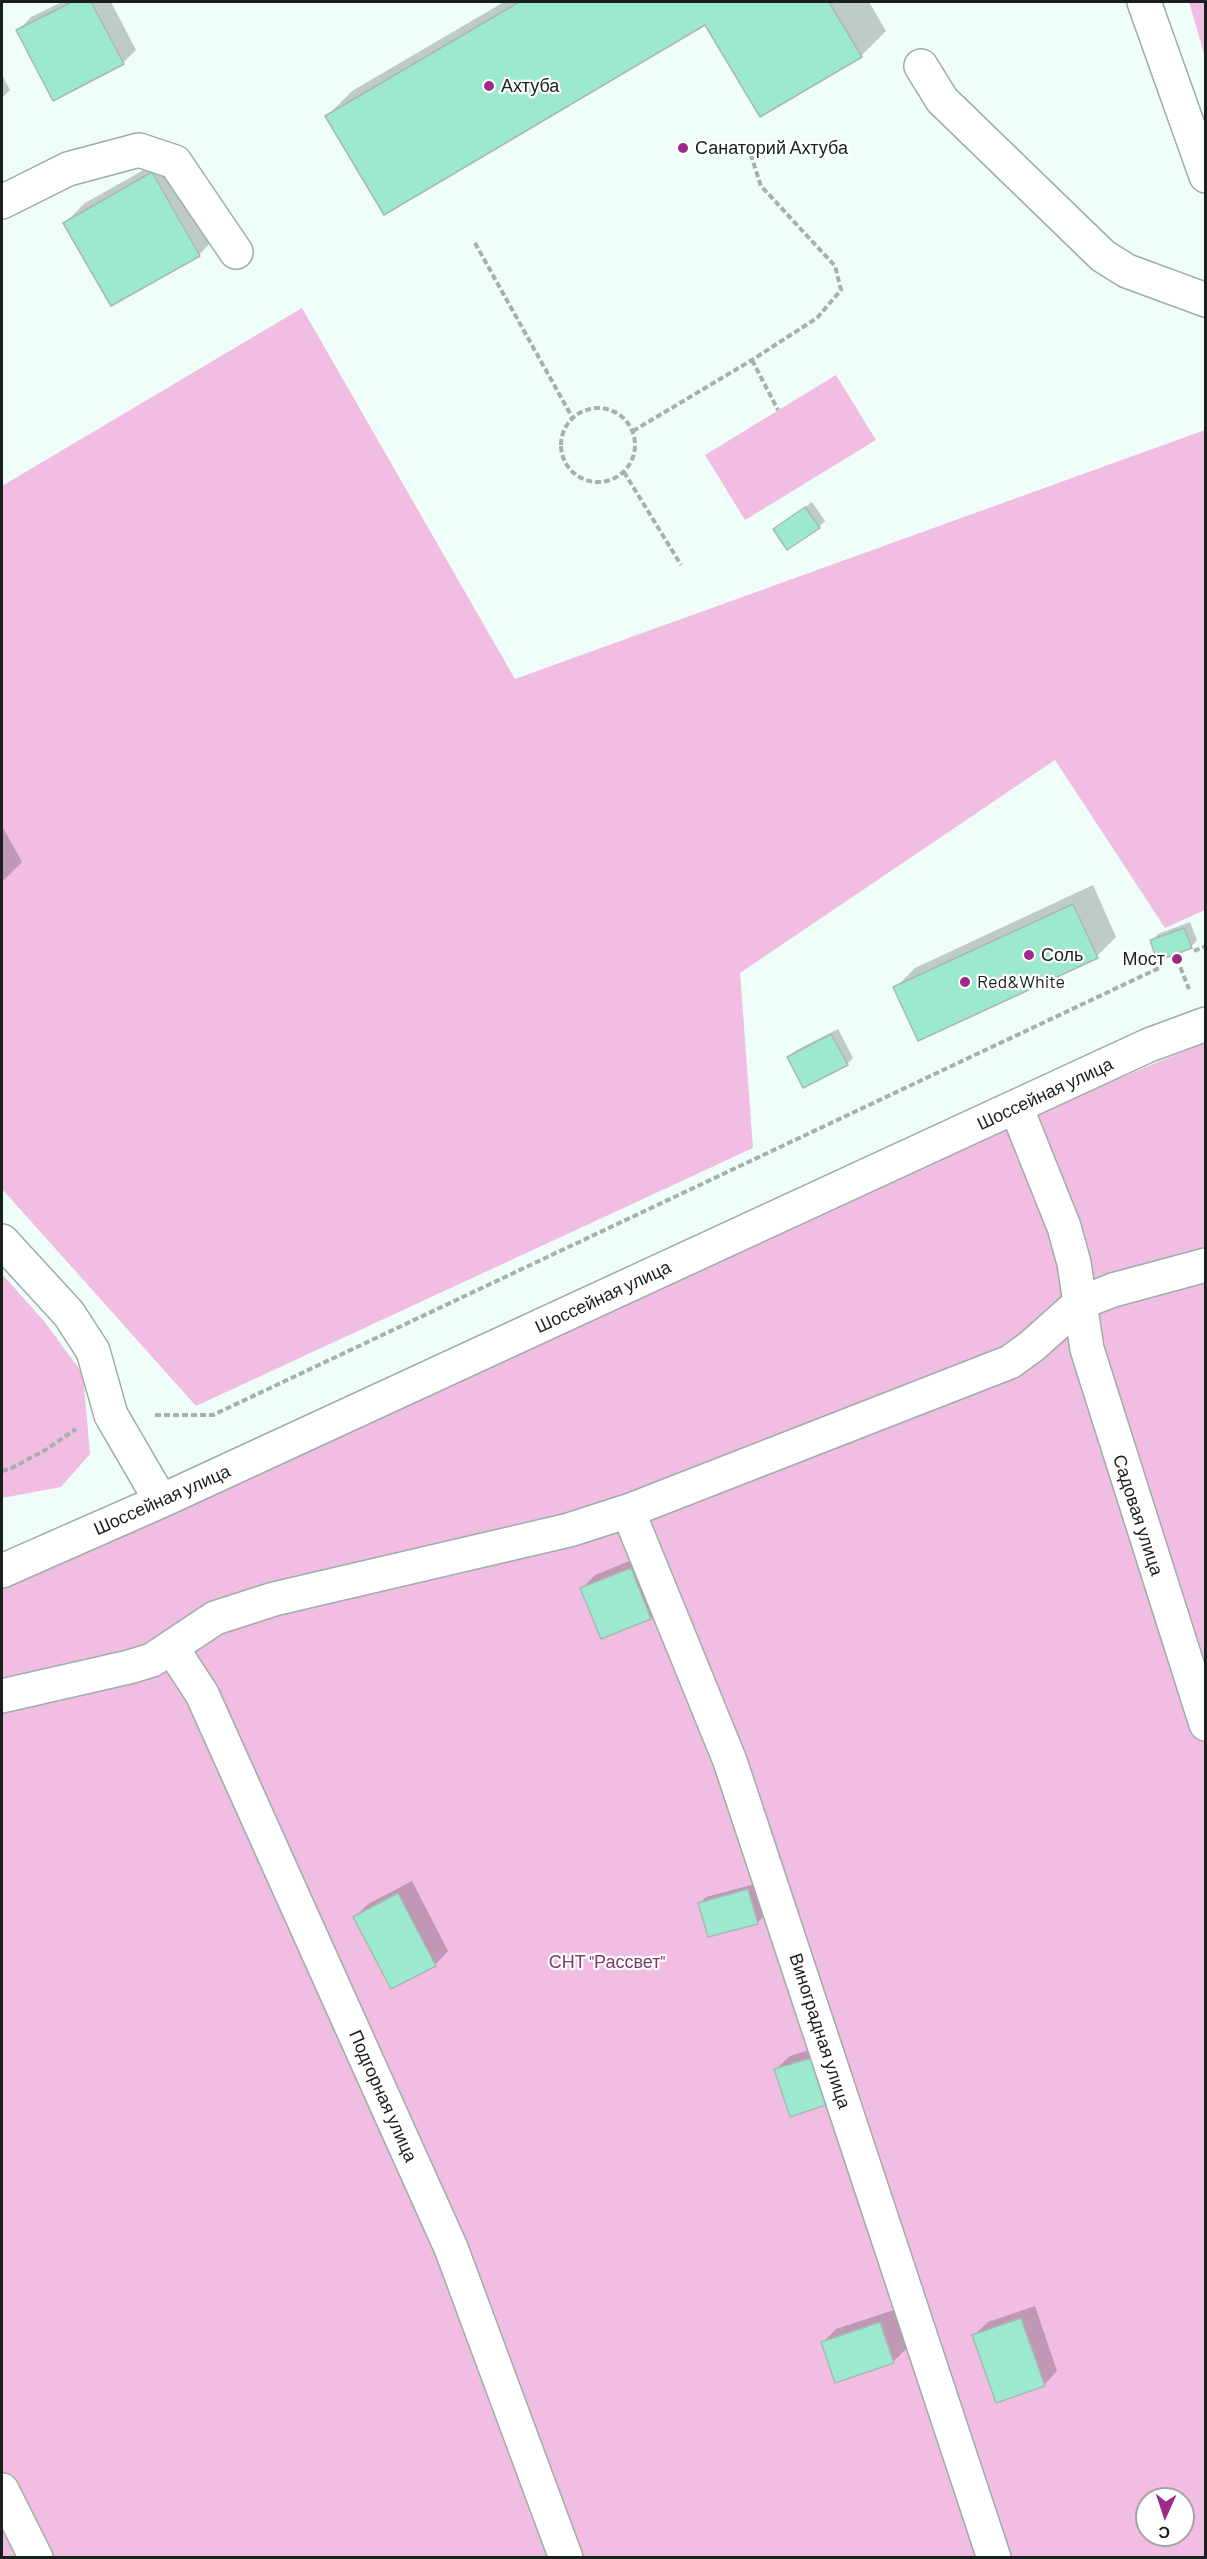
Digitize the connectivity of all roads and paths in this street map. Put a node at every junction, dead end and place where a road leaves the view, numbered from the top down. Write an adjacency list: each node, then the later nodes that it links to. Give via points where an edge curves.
1 (1144, 2): 4 (street)
2 (921, 66): 8 (street, via 942,100 1103,256 1127,271)
3 (748, 146): 9 (path, via 761,186 835,266 841,290 817,318)
4 (1206, 176)
5 (2, 202): 7 (street, via 68,168 139,150 175,162)
6 (475, 243): 11 (path)
7 (236, 252)
8 (1206, 300)
9 (752, 360): 10 (path); 12 (path)
10 (778, 410)
11 (572, 417): 12 (path, via 595,407 606,408 618,412); 13 (path, via 561,438 564,460 570,470 591,482 614,479)
12 (633, 431): 13 (path, via 635,453)
13 (624, 472): 14 (path)
14 (681, 566)
15 (1206, 946): 16 (path)
16 (1194, 951)
17 (1159, 968): 23 (path, via 213,1415)
18 (1206, 1024): 19 (street, Шоссейная улица, via 1149,1045)
19 (1016, 1107): 22 (street, Садовая улица, via 1064,1227); 25 (street, Шоссейная улица)
20 (2, 1241): 23 (street, via 69,1314 93,1352)
21 (1206, 1265): 22 (street)
22 (1080, 1303): 26 (street, via 1010,1362); 30 (street, Садовая улица, via 1100,1395)
23 (111, 1415): 24 (path, via 84,1423 47,1449); 25 (street)
24 (2, 1471)
25 (161, 1501): 27 (street, Шоссейная улица)
26 (627, 1511): 28 (street, via 569,1530 274,1599 215,1618); 34 (street, Виноградная улица, via 730,1761)
27 (2, 1571)
28 (172, 1648): 29 (street, via 129,1667); 33 (street, Подгорная улица, via 202,1694 452,2248)
29 (2, 1696)
30 (1206, 1724)
31 (2, 2490): 32 (street)
32 (36, 2558)
33 (566, 2558)
34 (994, 2558)

